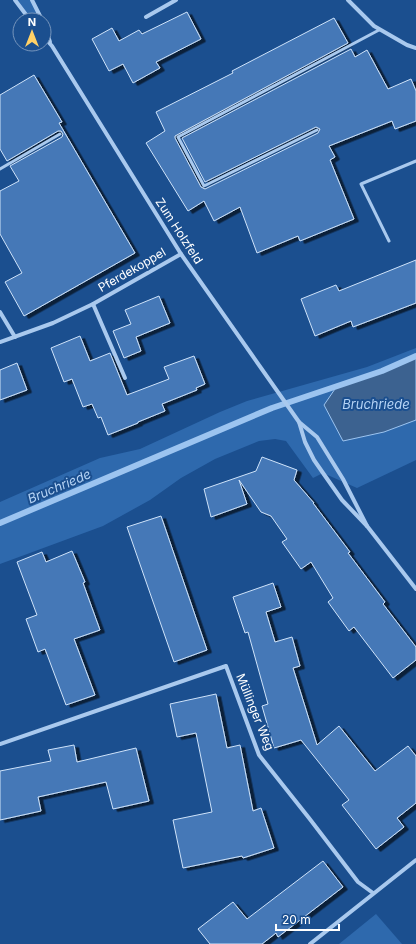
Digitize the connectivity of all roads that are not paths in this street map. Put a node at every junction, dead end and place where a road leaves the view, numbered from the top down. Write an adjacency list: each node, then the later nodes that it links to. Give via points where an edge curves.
1 (15, 0): 5 (street)
2 (32, 0): 6 (street)
3 (176, 0): 7 (street)
4 (348, 0): 8 (street)
5 (24, 12)
6 (38, 12)
7 (146, 17)
8 (379, 30): 10 (street); 11 (lane, via 178,137 204,186)
9 (52, 46): 16 (street, Zum Holzfeld)
10 (416, 48)
11 (317, 130)
12 (60, 134): 14 (lane)
13 (416, 161): 15 (lane, via 361,184)
14 (0, 169)
15 (389, 241)
16 (181, 254): 17 (street, Pferdekoppel); 22 (street, Zum Holzfeld)
17 (93, 304): 19 (street, Pferdekoppel); 21 (street, Pferdekoppel)
18 (0, 312): 19 (street)
19 (15, 337): 20 (street, Pferdekoppel)
20 (0, 342)
21 (125, 378)
22 (299, 422): 23 (street, Zum Holzfeld, via 317,437); 23 (street, Zum Holzfeld, via 314,460 342,500)
23 (368, 526): 24 (street, Zum Holzfeld)
24 (416, 589)
25 (0, 744): 27 (street, Müllinger Weg, via 226,666 259,755 358,882)
26 (416, 860): 27 (street)
27 (373, 893): 28 (street)
28 (310, 944)

